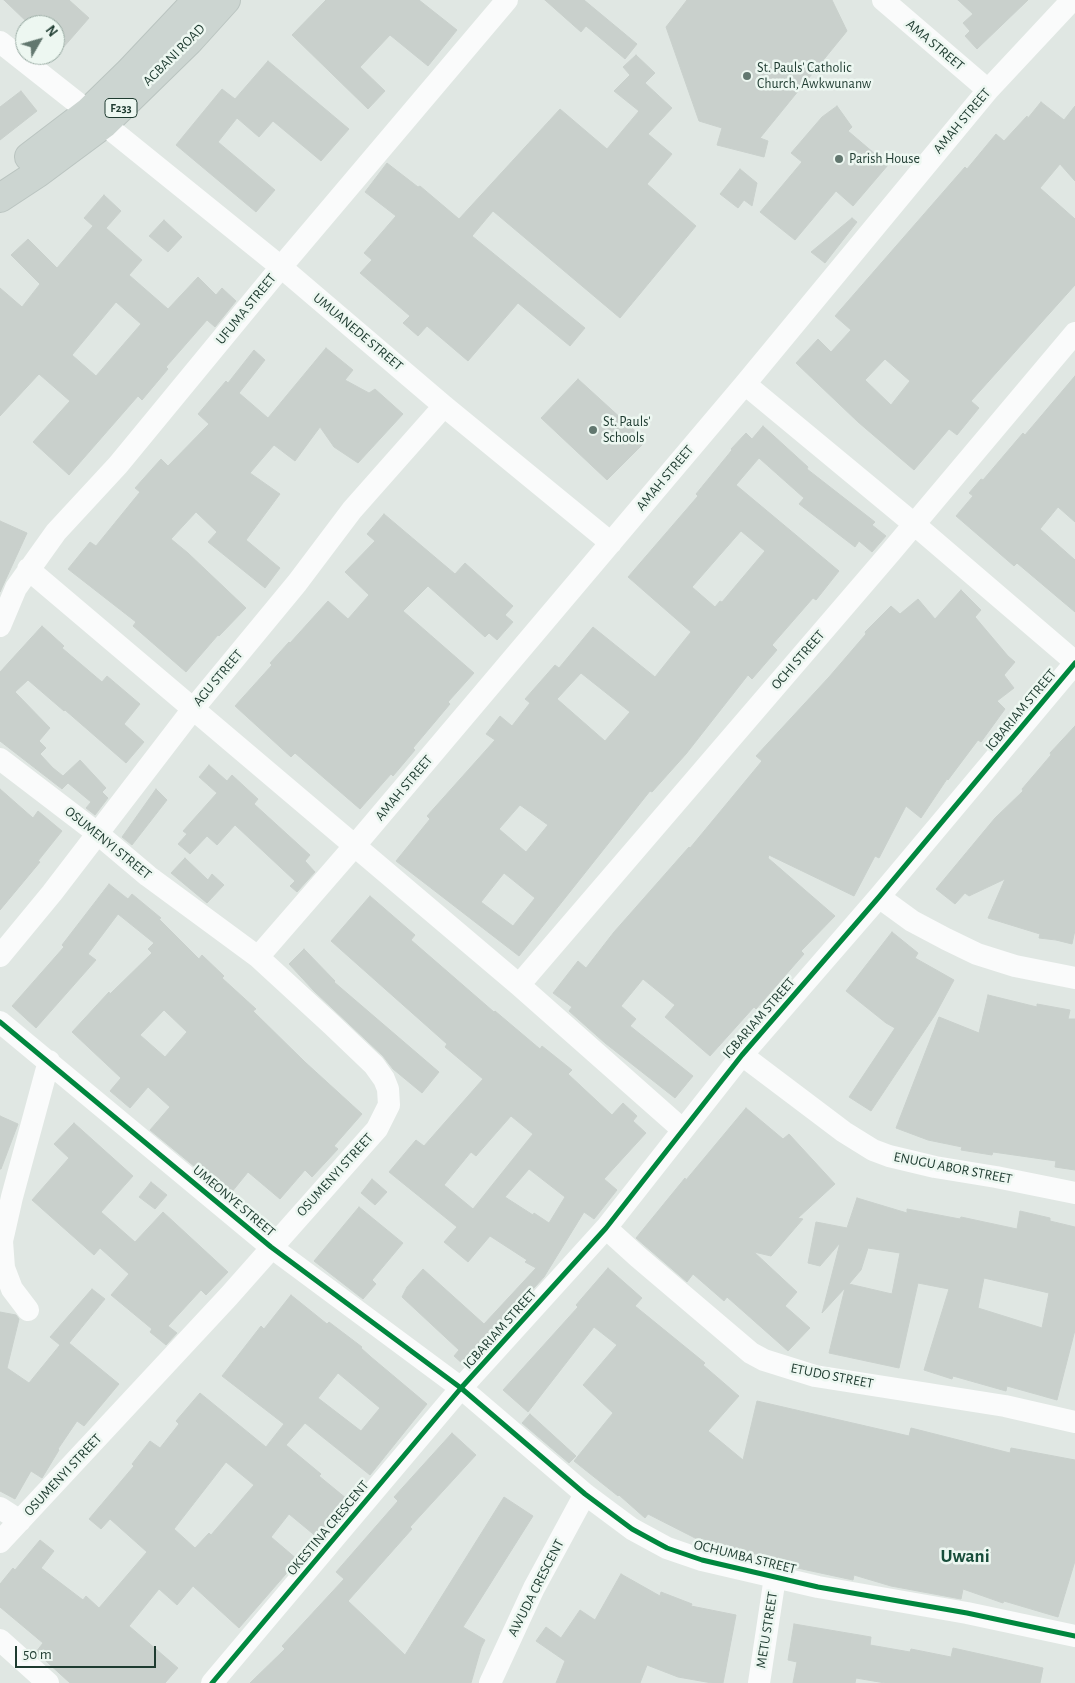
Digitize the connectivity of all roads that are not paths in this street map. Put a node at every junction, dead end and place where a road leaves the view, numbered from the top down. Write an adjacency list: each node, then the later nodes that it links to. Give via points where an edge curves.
1 (197, 0): 8 (main road, AGBANI ROAD / F233, via 129,72)
2 (226, 0): 8 (main road, AGBANI ROAD / F233, via 189,41)
3 (507, 0): 11 (street, UFUMA STREET)
4 (883, 0): 7 (street, AMA STREET)
5 (1072, 0): 7 (street, AMAH STREET)
6 (0, 42): 8 (street, UMUANEDE STREET)
7 (988, 90): 13 (street, AMAH STREET)
8 (96, 118): 9 (main road, AGBANI ROAD / F233); 10 (main road, AGBANI ROAD / F233, via 38,173); 11 (street, UMUANEDE STREET)
9 (0, 178)
10 (0, 198)
11 (281, 267): 14 (street, UMUANEDE STREET); 17 (street, UFUMA STREET)
12 (1075, 333): 15 (street, OCHI STREET)
13 (744, 384): 15 (street); 16 (street, AMAH STREET)
14 (444, 406): 16 (street, UMUANEDE STREET); 20 (street, AGU STREET, via 352,510 297,583)
15 (914, 524): 19 (street); 28 (street, OCHI STREET)
16 (610, 542): 23 (street, AMAH STREET)
17 (28, 569): 18 (street, UFUMA STREET); 20 (street)
18 (0, 626)
19 (1075, 663): 24 (street, IGBARIAM STREET)
20 (193, 709): 22 (street, AGU STREET); 23 (street)
21 (0, 759): 22 (street, OSUMENYI STREET)
22 (97, 833): 25 (street, AGU STREET); 26 (street, OSUMENYI STREET, via 148,876)
23 (354, 846): 26 (street, AMAH STREET); 28 (street)
24 (879, 897): 27 (street, via 912,921 977,954 1015,966); 30 (street, IGBARIAM STREET)
25 (0, 956)
26 (258, 957): 35 (street, OSUMENYI STREET, via 374,1065 388,1089 389,1105 376,1129)
27 (1075, 978)
28 (519, 986): 32 (street)
29 (0, 1022): 31 (street, UMEONYE STREET)
30 (742, 1055): 32 (street, IGBARIAM STREET); 33 (street, ENUGU ABOR STREET, via 873,1150 935,1167)
31 (49, 1061): 35 (street, UMEONYE STREET); 36 (street, via 2,1241 4,1268 12,1290)
32 (683, 1130): 34 (street, IGBARIAM STREET)
33 (1075, 1193)
34 (606, 1228): 37 (street, IGBARIAM STREET); 38 (street, ETUDO STREET, via 751,1353 764,1360 815,1376 1005,1406)
35 (271, 1247): 37 (street, UMEONYE STREET); 41 (street, OSUMENYI STREET)
36 (28, 1310)
37 (462, 1388): 39 (street, OCHUMBA STREET); 47 (street, OKESTINA CRESCENT)
38 (1075, 1422)
39 (585, 1494): 43 (street, OCHUMBA STREET, via 632,1529 667,1548 702,1560); 48 (street, AWUDA CRESCENT, via 534,1588)
40 (0, 1508): 41 (street)
41 (20, 1521): 42 (street, OSUMENYI STREET)
42 (0, 1542)
43 (775, 1577): 44 (street, OCHUMBA STREET); 49 (street, METU STREET)
44 (1075, 1636)
45 (0, 1640): 46 (street)
46 (48, 1683)
47 (212, 1683)
48 (490, 1683)
49 (758, 1683)

